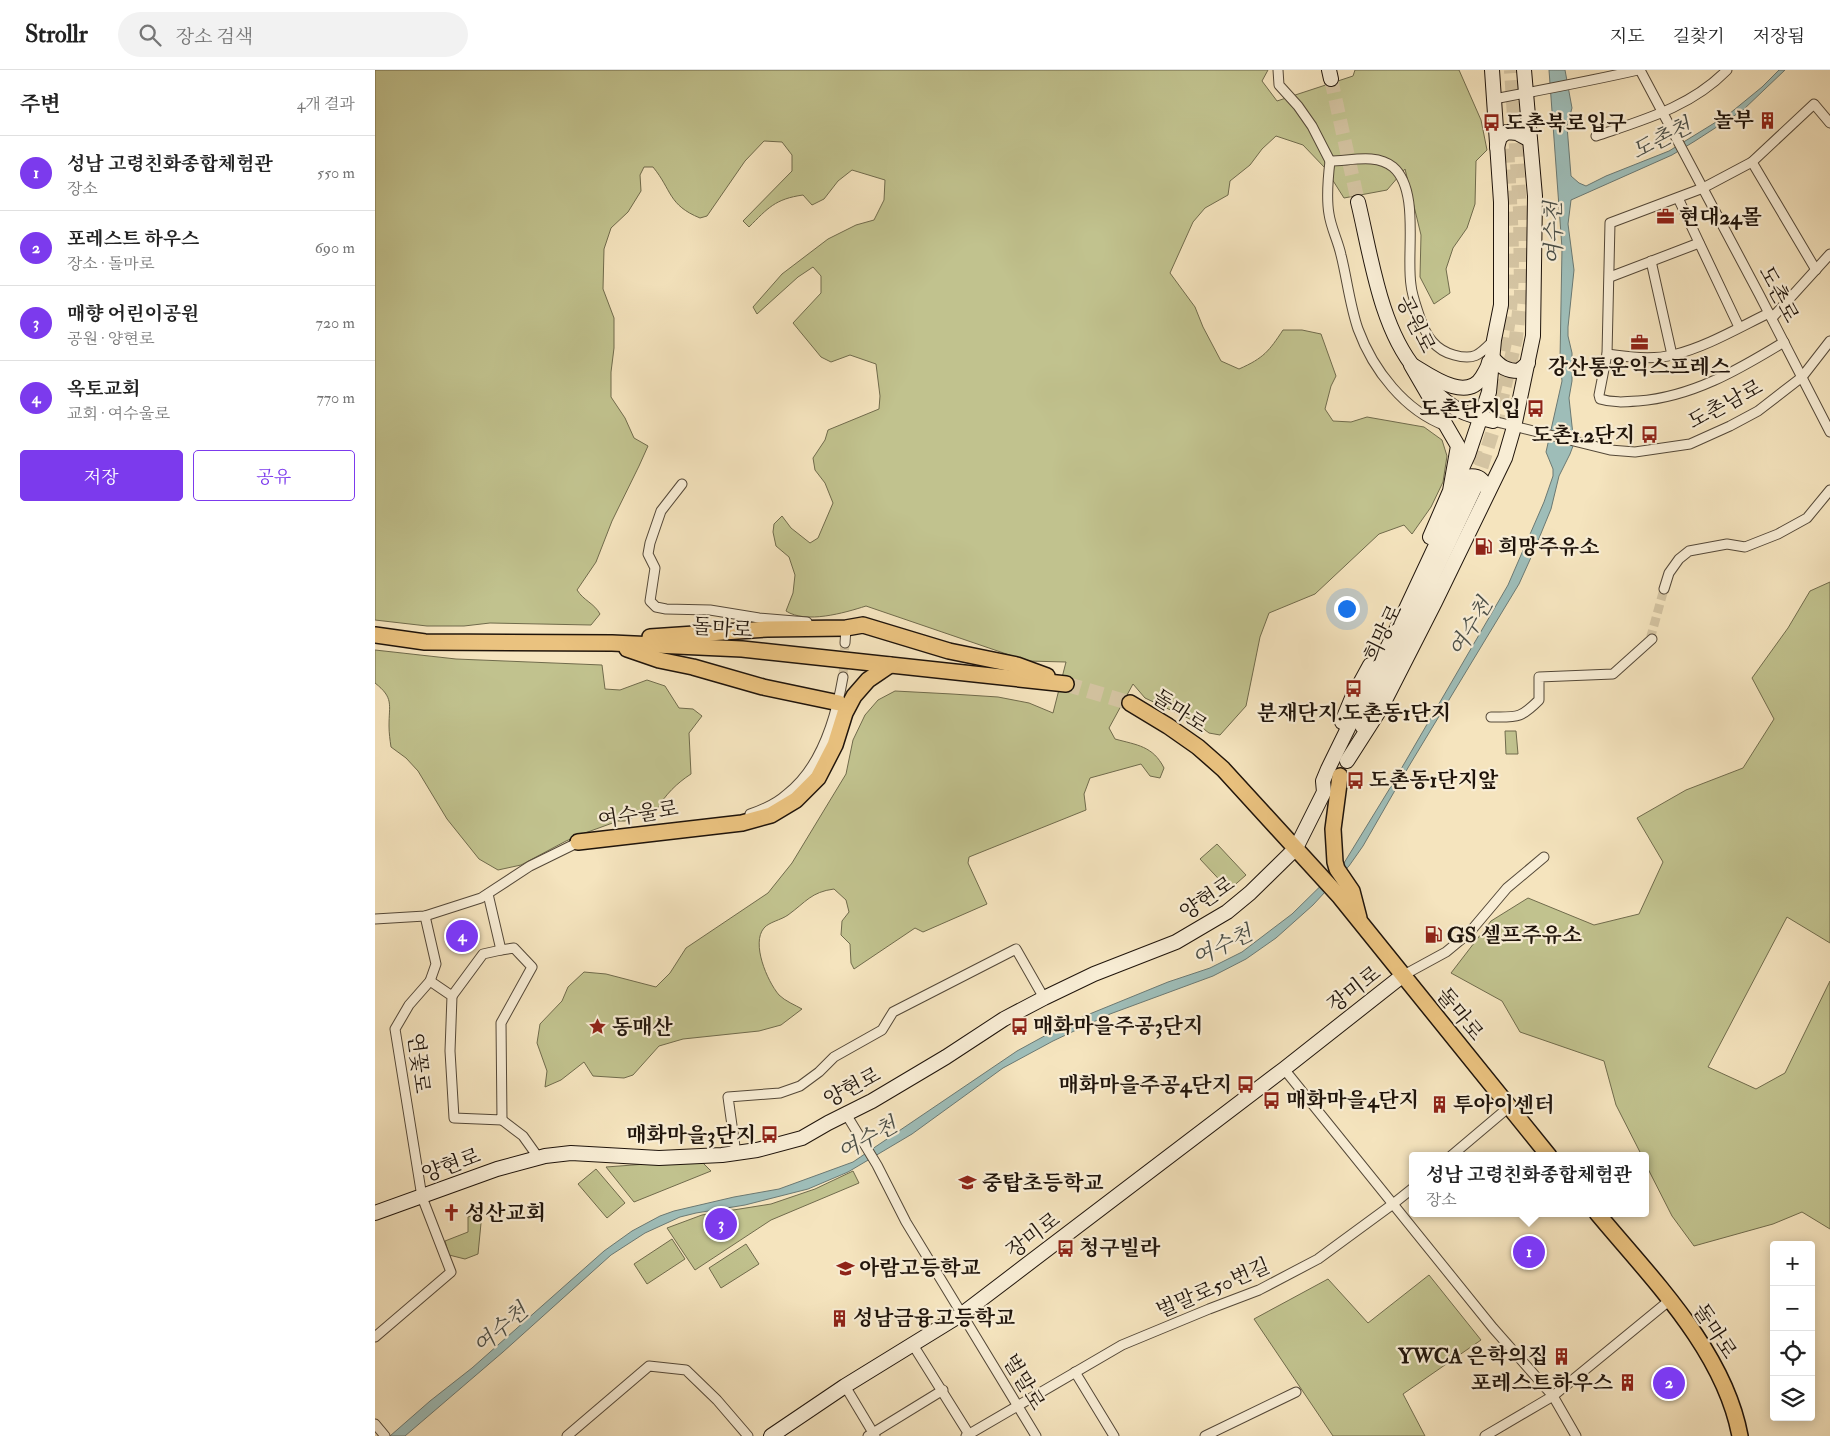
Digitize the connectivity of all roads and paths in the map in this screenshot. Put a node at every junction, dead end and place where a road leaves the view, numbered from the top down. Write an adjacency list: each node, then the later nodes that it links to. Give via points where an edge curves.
1 (1278, 70): 13 (street, via 1279,85 1312,126)
2 (1492, 70): 7 (main road)
3 (1525, 70): 6 (main road)
4 (1639, 70): 6 (street); 8 (street)
5 (1727, 70): 8 (street, via 1700,93)
6 (1531, 91): 7 (street); 11 (main road)
7 (1494, 99): 12 (main road)
8 (1662, 113): 10 (street); 15 (street, 도촌로)
9 (1830, 123): 14 (street, via 1814,104)
10 (1596, 136)
11 (1530, 140): 12 (main road, via 1507,132); 31 (main road, via 1535,196 1533,336)
12 (1497, 146): 25 (main road, via 1501,202 1501,305)
13 (1330, 161): 25 (street, via 1383,161 1400,176 1410,203 1411,286 1430,340 1440,350 1473,357 1481,354); 35 (street, via 1329,214 1358,329 1388,381 1413,408)
14 (1752, 162): 15 (street); 21 (street)
15 (1703, 188): 16 (street); 23 (street, 도촌로)
16 (1678, 198): 18 (street); 22 (street, via 1610,224)
17 (1358, 202): 32 (main road, 공원로, via 1381,301)
18 (1699, 243): 20 (street); 24 (street)
19 (1830, 254): 21 (street)
20 (1651, 261): 22 (street); 29 (street)
21 (1816, 270): 23 (street)
22 (1610, 277): 28 (street)
23 (1770, 316): 24 (street); 27 (street, 도촌로)
24 (1739, 328): 29 (street)
25 (1494, 340): 30 (main road); 32 (main road, via 1488,366 1471,387 1455,387)
26 (1830, 341): 33 (street, 도촌남로)
27 (1784, 342): 28 (street, via 1705,385 1659,400 1619,403 1600,399 1599,395); 33 (street, 도촌로)
28 (1607, 354): 29 (street, via 1634,357)
29 (1672, 355)
30 (1492, 357): 31 (main road, via 1511,371 1519,371); 34 (main road)
31 (1528, 363): 36 (main road)
32 (1411, 365): 34 (main road, 공원로, via 1447,404 1465,414); 35 (main road)
33 (1801, 377): 36 (street, 도촌남로, via 1758,411 1690,444 1635,452 1610,450); 37 (street, 도촌로)
34 (1487, 420): 36 (street); 38 (main road, via 1468,455)
35 (1448, 427): 42 (main road, via 1458,446 1457,455 1450,491)
36 (1513, 427): 41 (main road, via 1505,458)
37 (1830, 432)
38 (1466, 483): 41 (main road, via 1467,476 1480,478); 42 (main road); 54 (main road, 희망로); 55 (main road, 희망로)
39 (682, 484): 44 (street, via 661,511 650,543 648,554 655,568 651,601 656,607 710,610)
40 (1830, 490): 43 (street, via 1807,518 1778,534 1745,547 1727,544 1689,550 1669,573)
41 (1488, 492): 54 (main road, via 1381,708)
42 (1436, 524): 55 (main road, via 1390,628 1351,698 1336,738)
43 (1664, 589)
44 (846, 628): 47 (main road, via 701,633); 48 (street); 49 (main road, 돌마로, via 863,625 949,652 1017,665 1066,684)
45 (375, 635): 47 (main road, 돌마로, via 425,642)
46 (1652, 639): 53 (street, via 1613,674 1539,677 1539,700 1530,709 1518,718)
47 (612, 643): 49 (main road, 돌마로, via 742,649); 52 (main road, via 659,660)
48 (845, 643)
49 (889, 665): 56 (main road, via 868,680 854,696 818,778 796,800 771,815 742,823)
50 (843, 677): 52 (street, 여수울로)
51 (1130, 703): 57 (main road, 돌마로, via 1198,747 1223,769)
52 (839, 704): 56 (street, 여수울로, via 830,730 806,774 787,795 767,807 751,814)
53 (1491, 717)
54 (1347, 761): 55 (main road, 희망로)
55 (1334, 772): 57 (main road, 희망로, via 1333,786 1324,792); 62 (main road, via 1335,862 1353,892)
56 (578, 842): 59 (street, 여수울로, via 530,866)
57 (1296, 848): 62 (main road, 돌마로); 67 (main road, 양현로, via 1227,912 1176,942 1094,974)
58 (1544, 857): 64 (street, via 1507,888 1469,933 1446,952)
59 (488, 894): 60 (street, 여수울로); 63 (street)
60 (425, 916): 61 (street, 여수울로); 65 (street, 연꽃로, via 437,964)
61 (375, 919)
62 (1359, 921): 64 (main road, 돌마로)
63 (501, 950): 66 (street, via 483,954); 71 (street, via 514,948 532,967 501,1023)
64 (1402, 976): 68 (main road, 장미로); 69 (main road, 돌마로)
65 (430, 982): 66 (street); 77 (street, 연꽃로, via 409,1005 395,1029)
66 (452, 996): 71 (street, via 450,1051 454,1118)
67 (1044, 998): 70 (main road, 양현로); 74 (street, via 1016,949 893,1012 882,1030 834,1057 800,1086 780,1093 729,1097)
68 (1285, 1069): 78 (street); 82 (main road, 장미로)
69 (1509, 1107): 72 (street); 73 (main road, 돌마로)
70 (847, 1114): 74 (main road, 양현로, via 802,1138); 82 (street, 벌말로, via 906,1222)
71 (502, 1120): 75 (street, via 523,1136)
72 (1456, 1152)
73 (1546, 1152)
74 (735, 1154): 75 (main road, 양현로, via 659,1158 571,1154)
75 (538, 1157): 77 (main road, 양현로)
76 (1409, 1191): 78 (street, 벌말로50번길)
77 (422, 1197): 79 (main road, 양현로); 83 (street, 연꽃로, via 451,1272)
78 (1393, 1204): 85 (street, 벌말로50번길, via 1318,1259 1267,1286 1122,1345); 89 (street, via 1493,1328)
79 (375, 1213)
80 (1600, 1217): 81 (main road, 돌마로)
81 (1670, 1300): 89 (street); 103 (main road, 돌마로, via 1717,1369)
82 (962, 1314): 84 (main road, 장미로); 90 (street, 벌말로)
83 (375, 1337)
84 (913, 1344): 86 (main road, 장미로); 87 (street)
85 (1075, 1372): 90 (street, 벌말로50번길); 99 (street)
86 (845, 1386): 92 (street); 97 (main road, 장미로)
87 (943, 1390): 92 (street); 93 (street)
88 (1296, 1392): 100 (street)
89 (1553, 1396): 101 (street); 102 (street)
90 (1018, 1406): 93 (street, 벌말로50번길); 98 (street, 벌말로)
91 (375, 1424): 94 (street)
92 (872, 1435)
93 (969, 1435)
94 (385, 1436)
95 (567, 1436): 96 (street, via 649,1366 686,1370)
96 (748, 1436)
97 (771, 1436)
98 (1036, 1436)
99 (1114, 1436)
100 (1205, 1436)
101 (1485, 1436)
102 (1576, 1436)
103 (1740, 1436)

